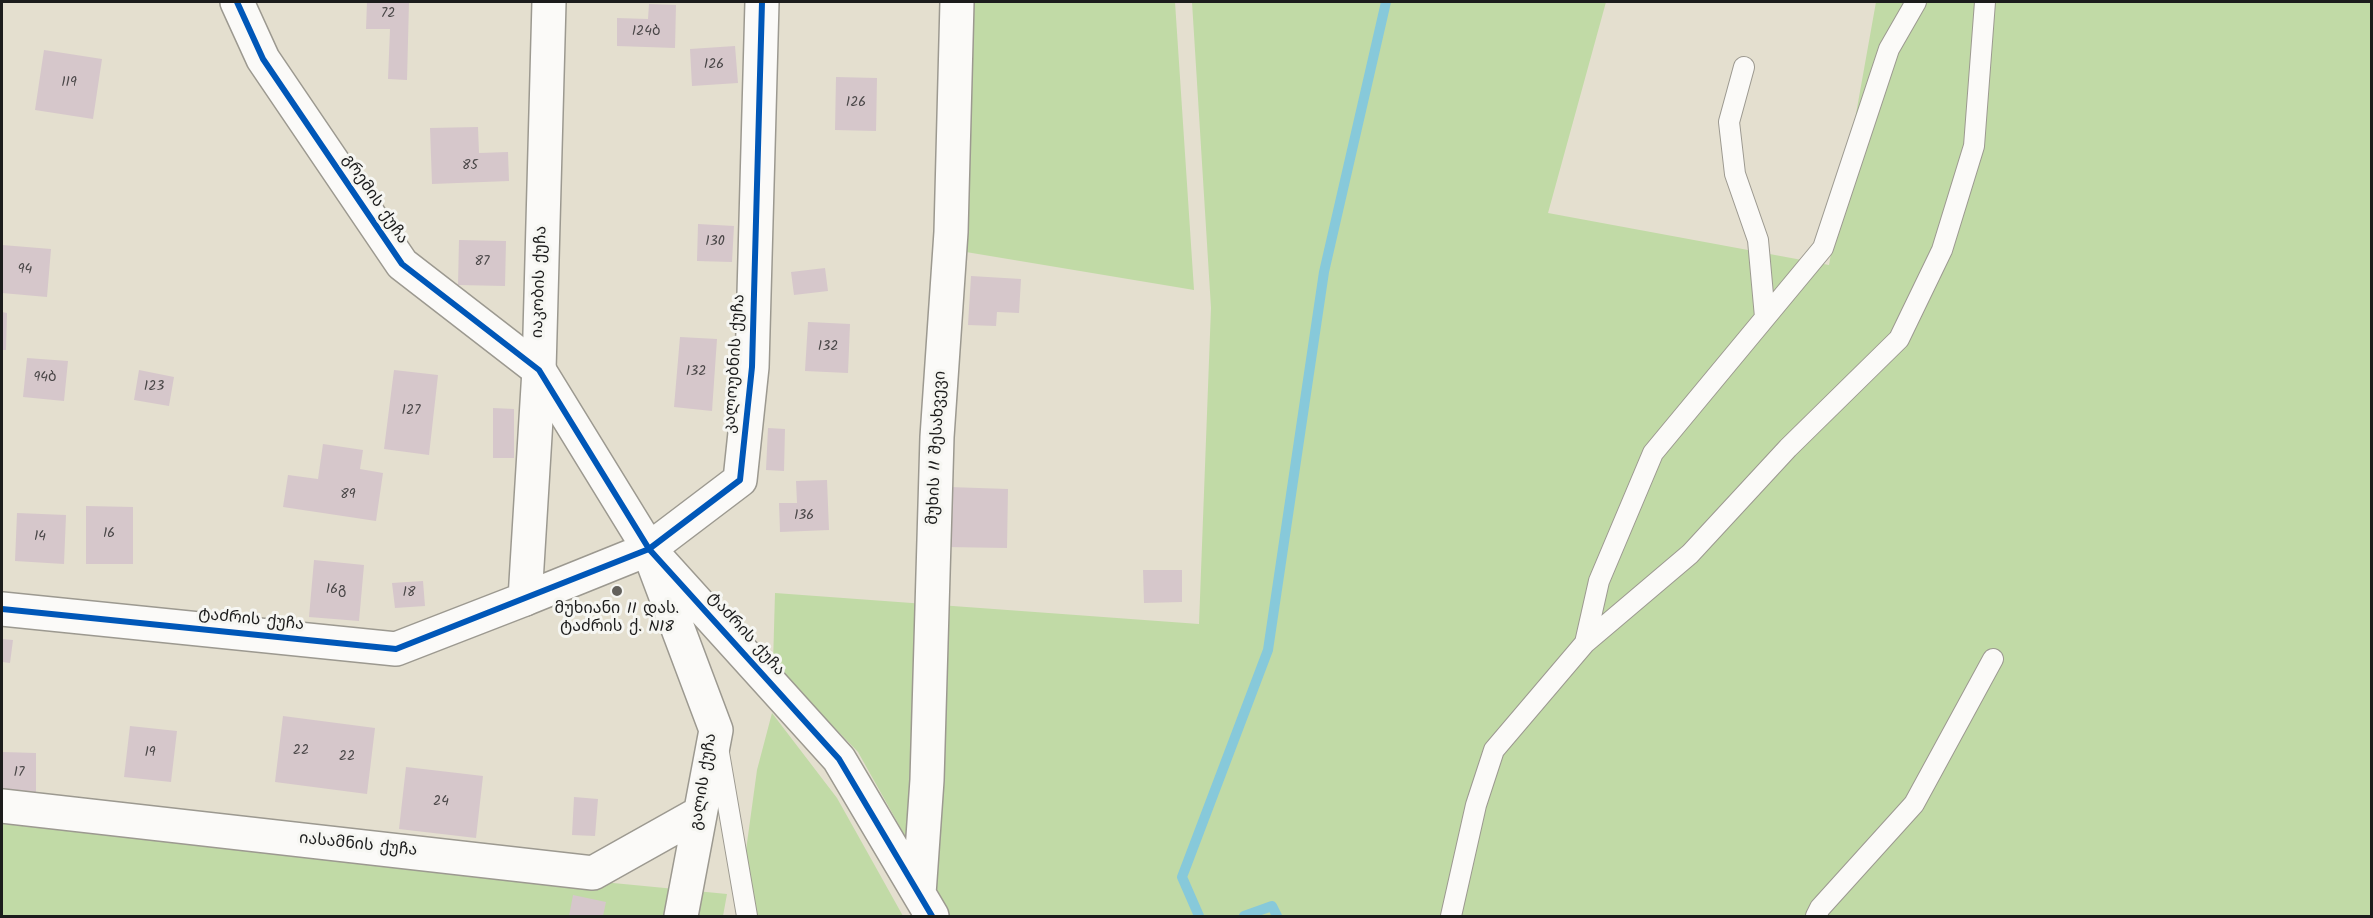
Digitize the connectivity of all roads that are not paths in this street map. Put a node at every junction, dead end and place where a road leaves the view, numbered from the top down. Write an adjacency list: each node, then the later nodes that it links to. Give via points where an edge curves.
1 (237, 2): 9 (street, გრემის ქუჩა, via 262,59 402,264)
2 (549, 2): 9 (street, იაკობის ქუჩა)
3 (762, 2): 10 (street, კალოუბნის ქუჩა, via 752,367 740,480)
4 (957, 2): 18 (street, მუხის II შესახვევი, via 951,231 937,437)
5 (1916, 2): 8 (lane, via 1889,49 1822,248)
6 (1985, 2): 13 (lane, via 1974,146 1942,250 1899,339 1788,448 1690,554)
7 (1744, 67): 8 (lane, via 1729,122 1735,174 1758,240)
8 (1765, 317): 13 (lane, via 1653,453 1599,581)
9 (539, 370): 10 (street, ტაძრის ქუჩა); 11 (street, იაკობის ქუჩა)
10 (648, 549): 11 (street, კალოუბნის ქუჩა); 15 (street, გალის ქუჩა); 18 (street, ტაძრის ქუჩა, via 839,759)
11 (525, 599): 12 (street, ტაძრის ქუჩა, via 396,649)
12 (2, 609)
13 (1585, 643): 21 (lane, via 1494,750 1476,805)
14 (1993, 659): 22 (lane, via 1914,804)
15 (716, 730): 17 (street, გალის ქუჩა); 20 (lane)
16 (2, 806): 17 (street, იასამნის ქუჩა, via 593,873)
17 (700, 813): 19 (street, გალის ქუჩა)
18 (925, 905)
19 (681, 916)
20 (747, 916)
21 (1451, 916)
22 (1816, 916)

